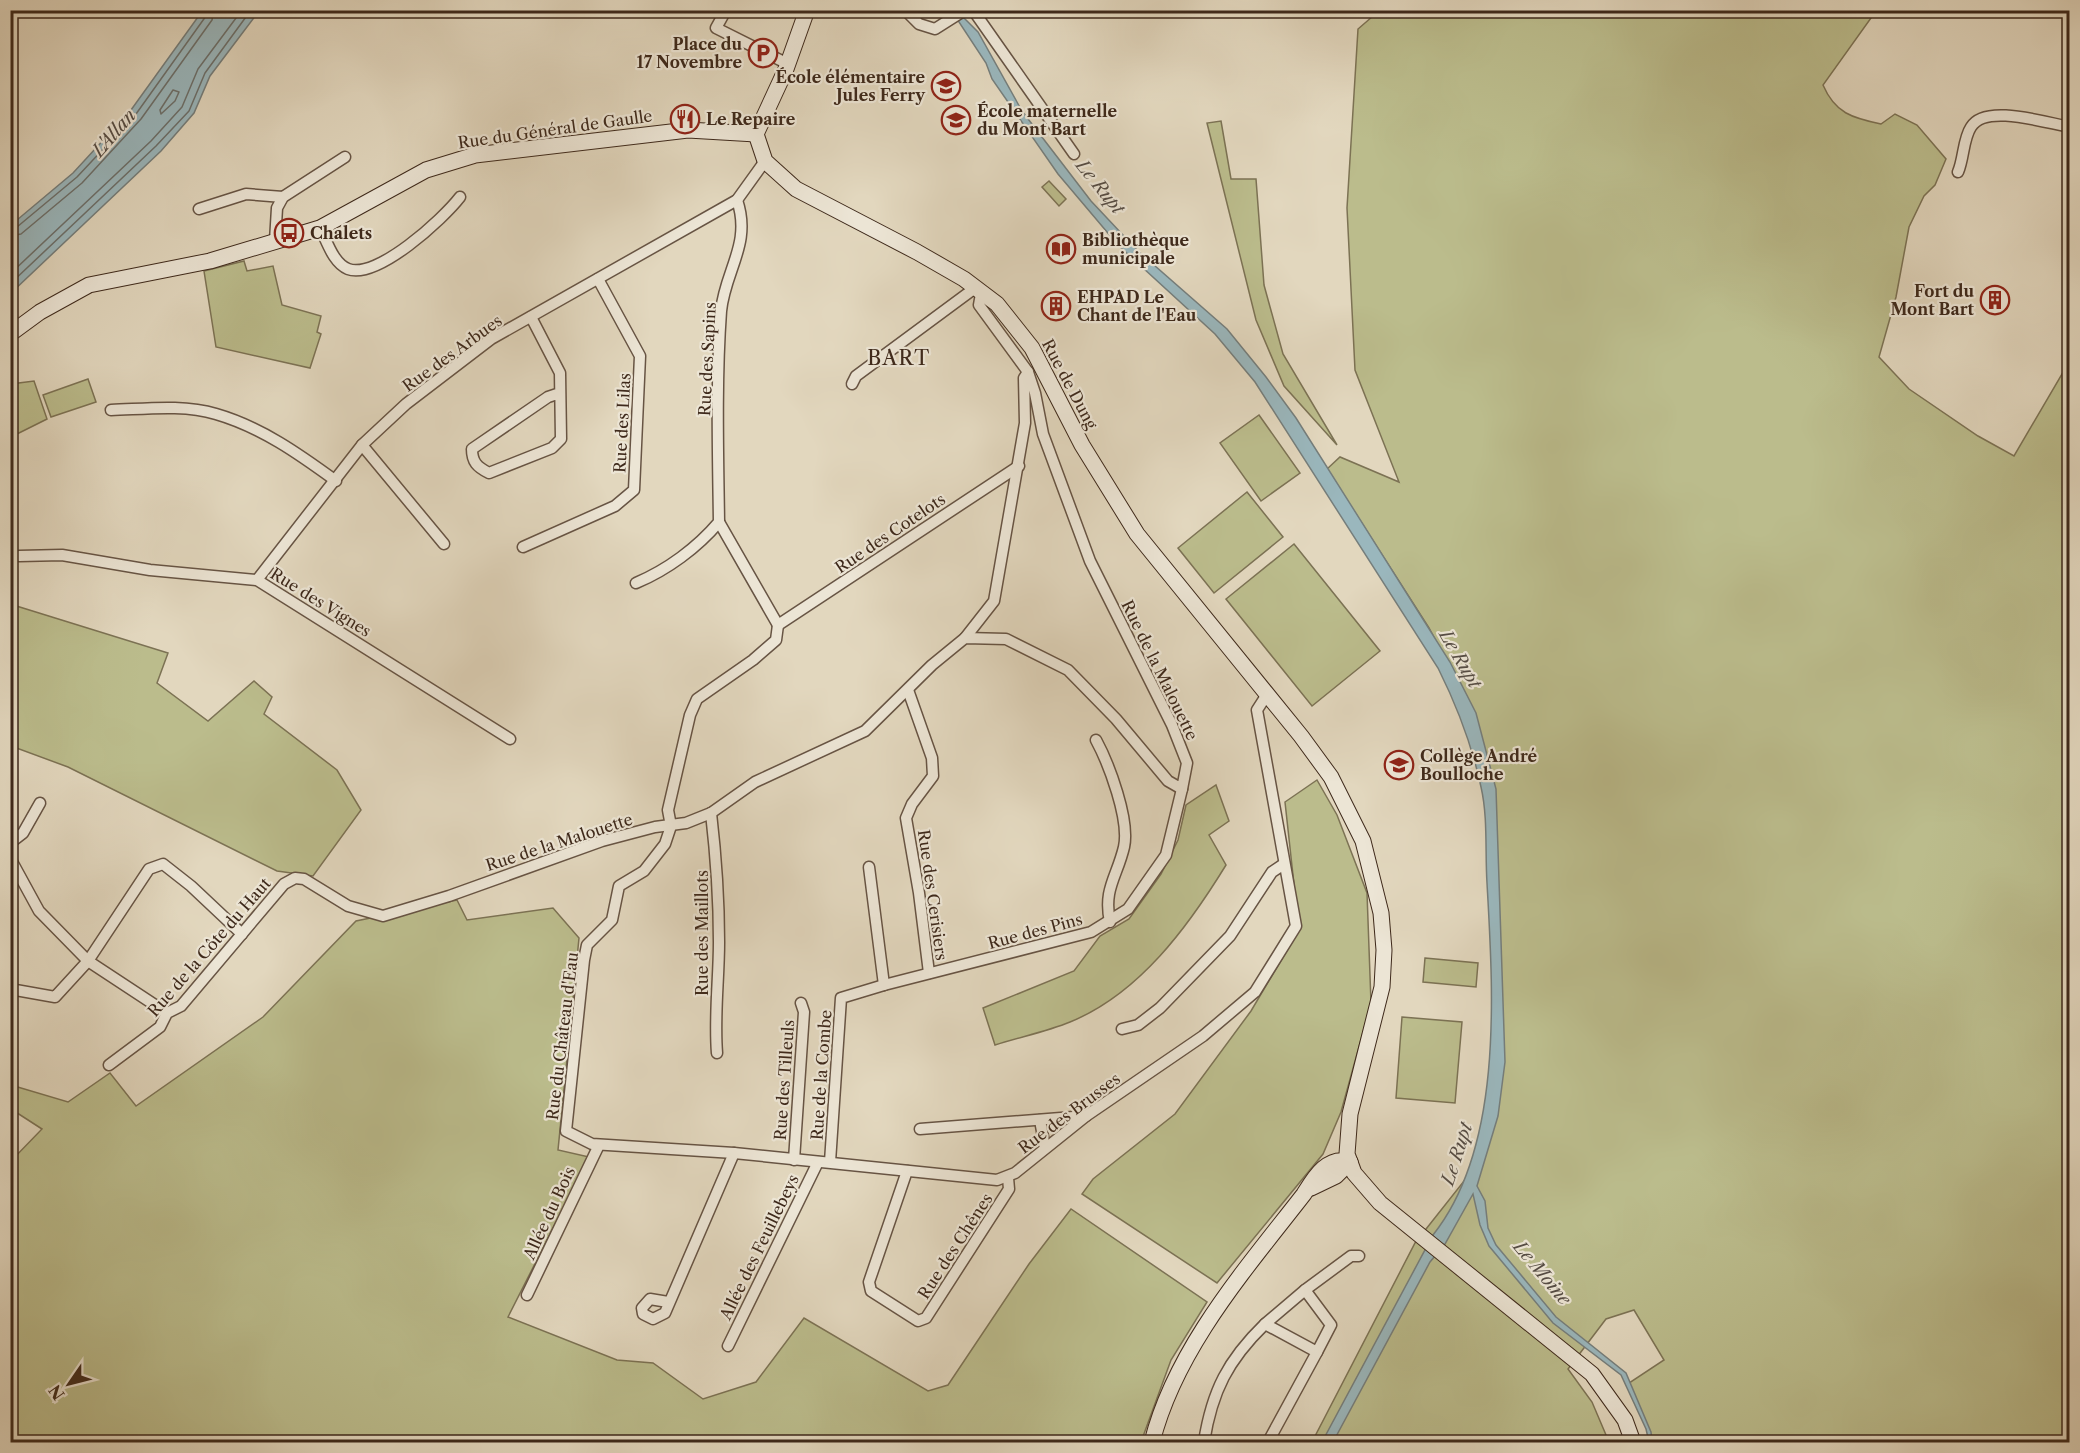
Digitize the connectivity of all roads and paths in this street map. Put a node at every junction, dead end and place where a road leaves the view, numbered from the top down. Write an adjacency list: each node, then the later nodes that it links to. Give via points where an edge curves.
1 (726, 10): 6 (street, via 716,28)
2 (807, 10): 6 (main road)
3 (904, 10): 5 (street, via 919,24 935,28)
4 (973, 10): 9 (street)
5 (965, 11)
6 (788, 64): 8 (main road)
7 (2070, 127): 12 (street, via 2000,114 1977,120 1970,128)
8 (756, 134): 11 (main road, Rue de Dung); 17 (main road, Rue du Général de Gaulle, via 688,130 475,155 426,170)
9 (1074, 154)
10 (345, 158): 13 (street)
11 (765, 161): 15 (street, Rue des Arbues); 20 (main road, Rue de Dung, via 796,189 917,252)
12 (1958, 172)
13 (283, 197): 16 (street, via 246,194); 18 (street, via 277,208)
14 (460, 197): 17 (street, via 444,217 364,272 347,268 334,256)
15 (737, 200): 19 (street, Rue des Arbues); 30 (street, Rue des Sapins, via 743,217 741,244 722,307)
16 (199, 209)
17 (320, 228): 18 (main road, Rue du Général de Gaulle)
18 (275, 242): 22 (main road, Rue du Général de Gaulle, via 210,261 89,285)
19 (598, 279): 21 (street, Rue des Arbues); 32 (street, Rue des Lilas, via 640,357 634,490 615,506)
20 (978, 291): 23 (street, Rue de la Malouette, via 979,305); 24 (street, via 856,375); 39 (main road, Rue de Dung, via 997,304 1032,348 1082,445 1137,534)
21 (531, 317): 25 (street, via 560,373); 27 (street, Rue des Arbues, via 491,339 406,404)
22 (10, 334)
23 (1028, 372): 28 (street, Rue de la Malouette, via 1024,378 1025,423); 42 (street, Rue de la Malouette, via 1043,434 1090,561 1173,725 1187,763)
24 (852, 384)
25 (560, 393): 25 (street, via 548,397 472,449 472,459 479,468 489,473 552,448 561,439)
26 (111, 410): 29 (street, via 171,408 216,413 281,441)
27 (362, 445): 29 (street, Rue des Arbues); 31 (street)
28 (1019, 466): 36 (street, Rue des Cotelots); 37 (street, Rue de la Malouette, via 994,601)
29 (336, 481): 34 (street, Rue des Arbues)
30 (719, 522): 35 (street, via 661,572); 36 (street, Rue des Sapins)
31 (444, 544)
32 (523, 547)
33 (19, 556): 34 (street, Rue des Vignes, via 62,555 150,570)
34 (257, 580): 40 (street, Rue des Vignes)
35 (636, 583)
36 (778, 625): 45 (street, Rue du Château d'Eau, via 776,640 697,699 668,810)
37 (965, 638): 38 (street, Rue de la Malouette); 42 (street, via 1006,639 1068,670 1168,781)
38 (908, 690): 44 (street, Rue de la Malouette, via 865,730 755,782); 54 (street, Rue des Cerisiers, via 932,758 933,776 906,818)
39 (1266, 696): 48 (street, Rue des Brusses, via 1257,710); 71 (main road, Rue de Dung, via 1307,743 1348,808 1363,841 1381,913 1382,987 1350,1114)
40 (510, 740)
41 (1096, 740): 51 (street, via 1110,765 1119,797 1125,844 1106,902)
42 (1182, 789): 51 (street, Rue des Pins, via 1166,855 1128,909)
43 (40, 803): 46 (street, via 23,833)
44 (711, 813): 45 (street, Rue de la Malouette); 60 (street, Rue des Maillots, via 717,859)
45 (671, 826): 50 (street, Rue de la Malouette, via 602,841 383,916 348,906); 65 (street, Rue du Château d'Eau, via 665,844 644,871 619,886 612,920 587,945 566,1131)
46 (10, 843)
47 (10, 858): 53 (street, via 39,911)
48 (1284, 864): 59 (street, via 1272,872 1230,936 1160,1008 1138,1024); 62 (street, Rue des Brusses, via 1296,926 1255,992 1203,1036)
49 (869, 867): 55 (street)
50 (304, 879): 52 (street, Rue de la Côte du Haut, via 295,878 284,884)
51 (1110, 922): 54 (street, Rue des Pins, via 1091,932)
52 (242, 934): 53 (street, via 163,864 149,869); 58 (street, Rue de la Côte du Haut, via 181,1006)
53 (88, 960): 56 (street, via 55,997); 58 (street)
54 (929, 973): 55 (street, Rue des Pins)
55 (884, 985): 70 (street, Rue de la Combe, via 841,998)
56 (10, 989)
57 (801, 1003): 68 (street, Rue des Tilleuls, via 804,1012)
58 (167, 1013): 61 (street, Rue de la Côte du Haut, via 160,1027)
59 (1122, 1029)
60 (717, 1053)
61 (109, 1065)
62 (1086, 1116): 63 (street); 66 (street, Rue des Brusses)
63 (1040, 1120): 64 (street); 66 (street)
64 (920, 1130)
65 (598, 1145): 67 (street); 76 (street, Allée du Bois)
66 (1045, 1148): 73 (street, Rue des Brusses)
67 (734, 1153): 68 (street); 77 (street)
68 (794, 1160): 69 (street)
69 (818, 1162): 70 (street); 79 (street, Allée des Feuillebeys)
70 (830, 1162): 72 (street)
71 (1350, 1162): 81 (main road, via 1344,1170 1318,1182 1304,1194 1220,1303 1164,1402); 84 (main road, via 1365,1189 1380,1203 1592,1374 1625,1420)
72 (907, 1171): 73 (street); 73 (street, Rue des Chênes, via 869,1282 871,1291 918,1322 926,1318 1009,1190)
73 (1008, 1178)
74 (1359, 1256): 75 (street, via 1351,1256)
75 (1305, 1290): 78 (street); 80 (street, via 1331,1325)
76 (527, 1294)
77 (668, 1302)
78 (1265, 1324): 80 (street); 82 (street, via 1242,1347 1218,1383)
79 (728, 1346)
80 (1317, 1352): 83 (street)
81 (1152, 1443)
82 (1204, 1443)
83 (1268, 1443)
84 (1633, 1443)

